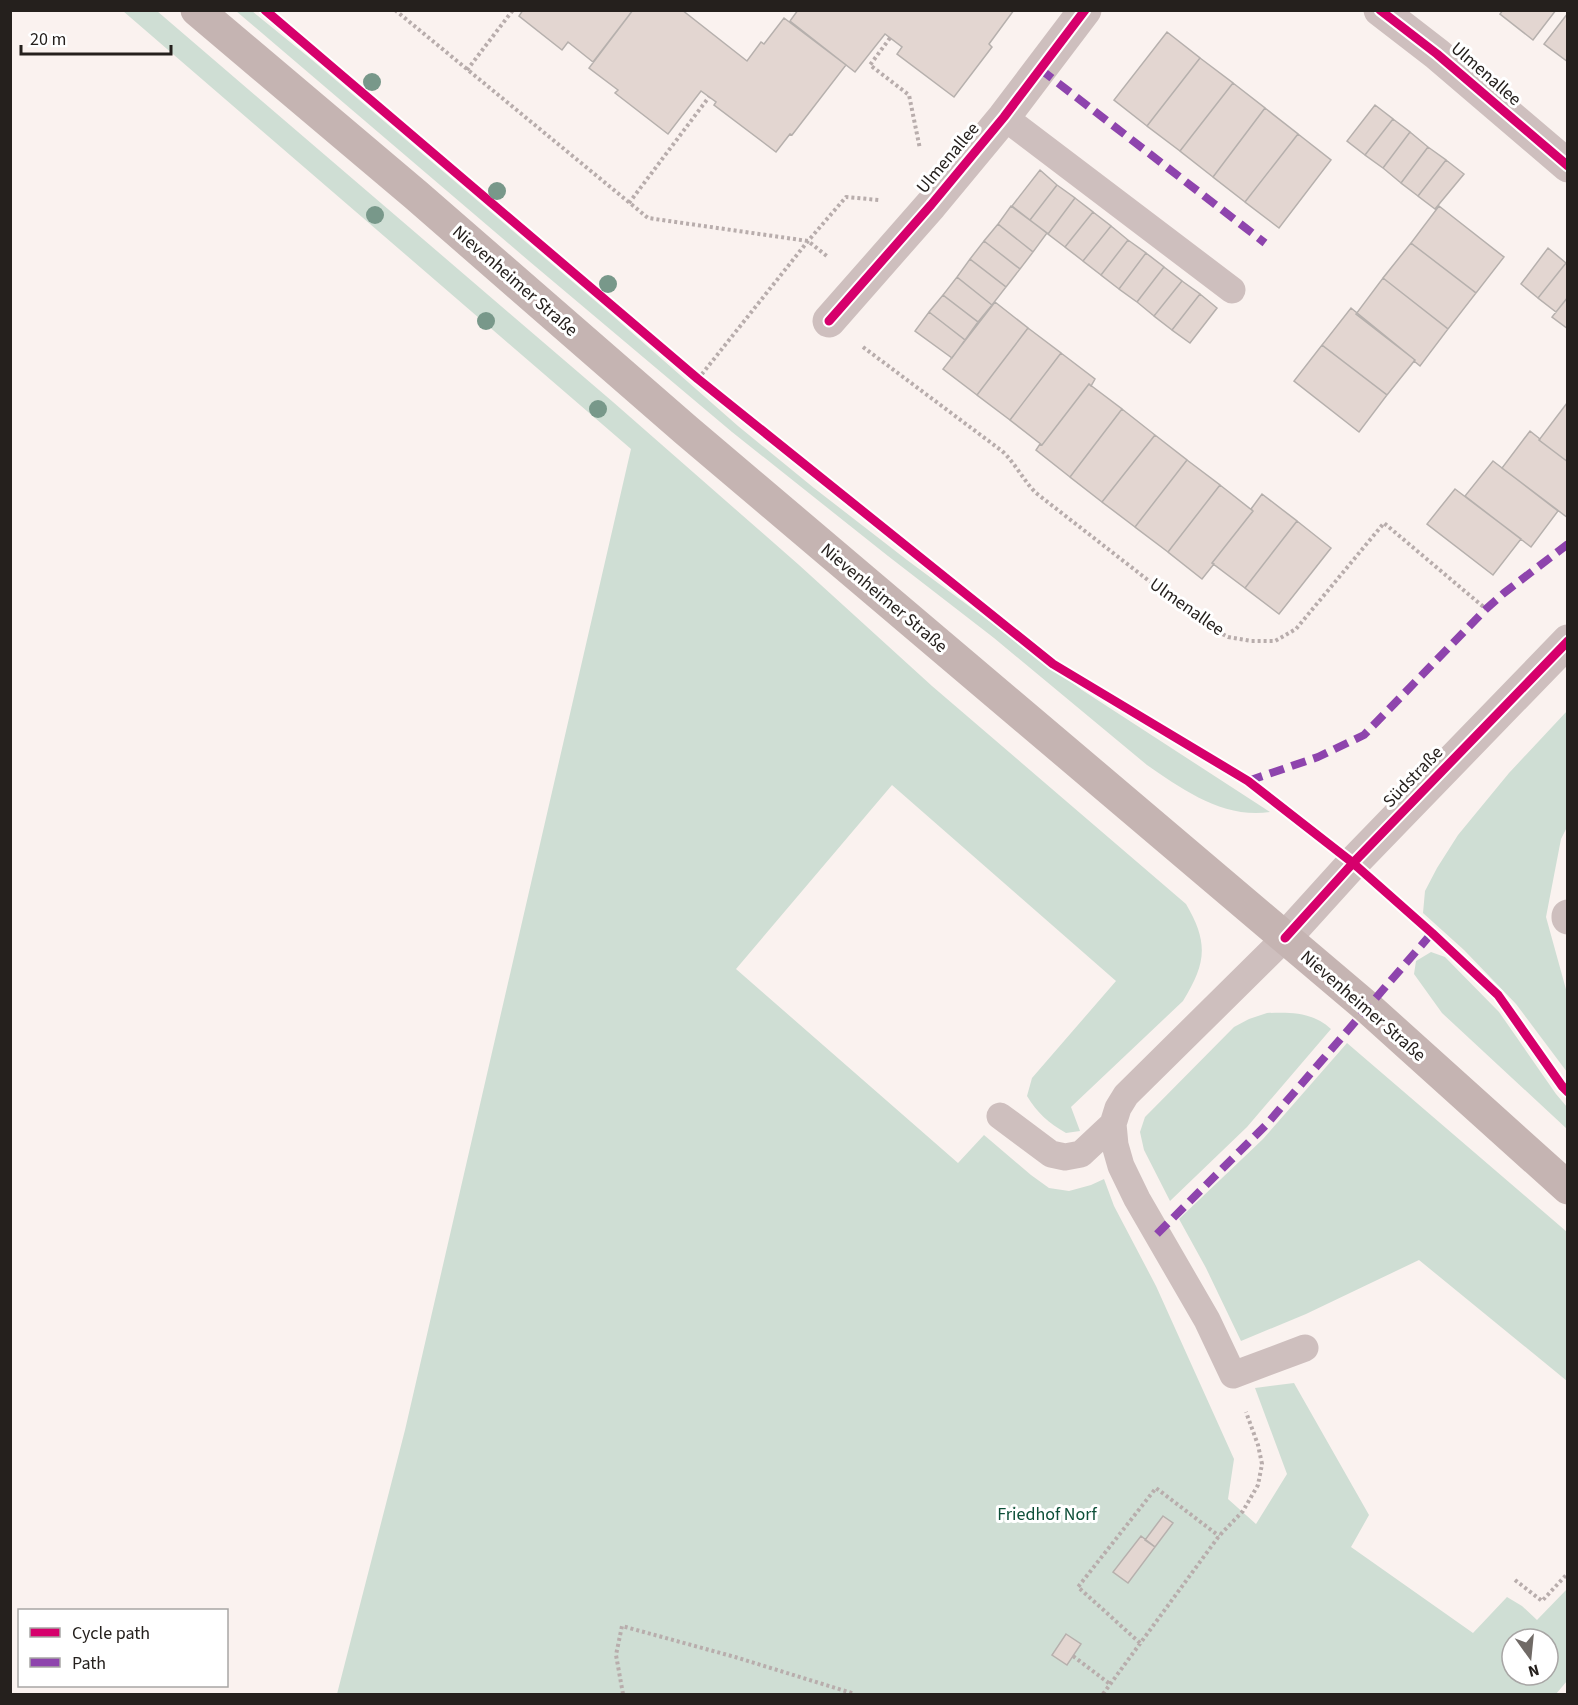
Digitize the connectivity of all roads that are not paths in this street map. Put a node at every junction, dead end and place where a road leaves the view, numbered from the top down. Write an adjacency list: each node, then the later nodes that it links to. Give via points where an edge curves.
1 (197, 10): 9 (main road, Nievenheimer Straße)
2 (1085, 10): 4 (street, Ulmenallee)
3 (1380, 10): 5 (street, Ulmenallee)
4 (1004, 117): 6 (lane); 7 (street, Ulmenallee)
5 (1568, 166)
6 (1232, 290)
7 (829, 321)
8 (1568, 641): 9 (street, Südstraße)
9 (1285, 938): 11 (lane, via 1126,1095); 12 (main road, Nievenheimer Straße)
10 (1000, 1116): 11 (lane, via 1051,1154 1065,1157 1081,1154)
11 (1113, 1124): 13 (lane, via 1125,1174 1207,1320 1233,1375)
12 (1568, 1188)
13 (1305, 1348)

